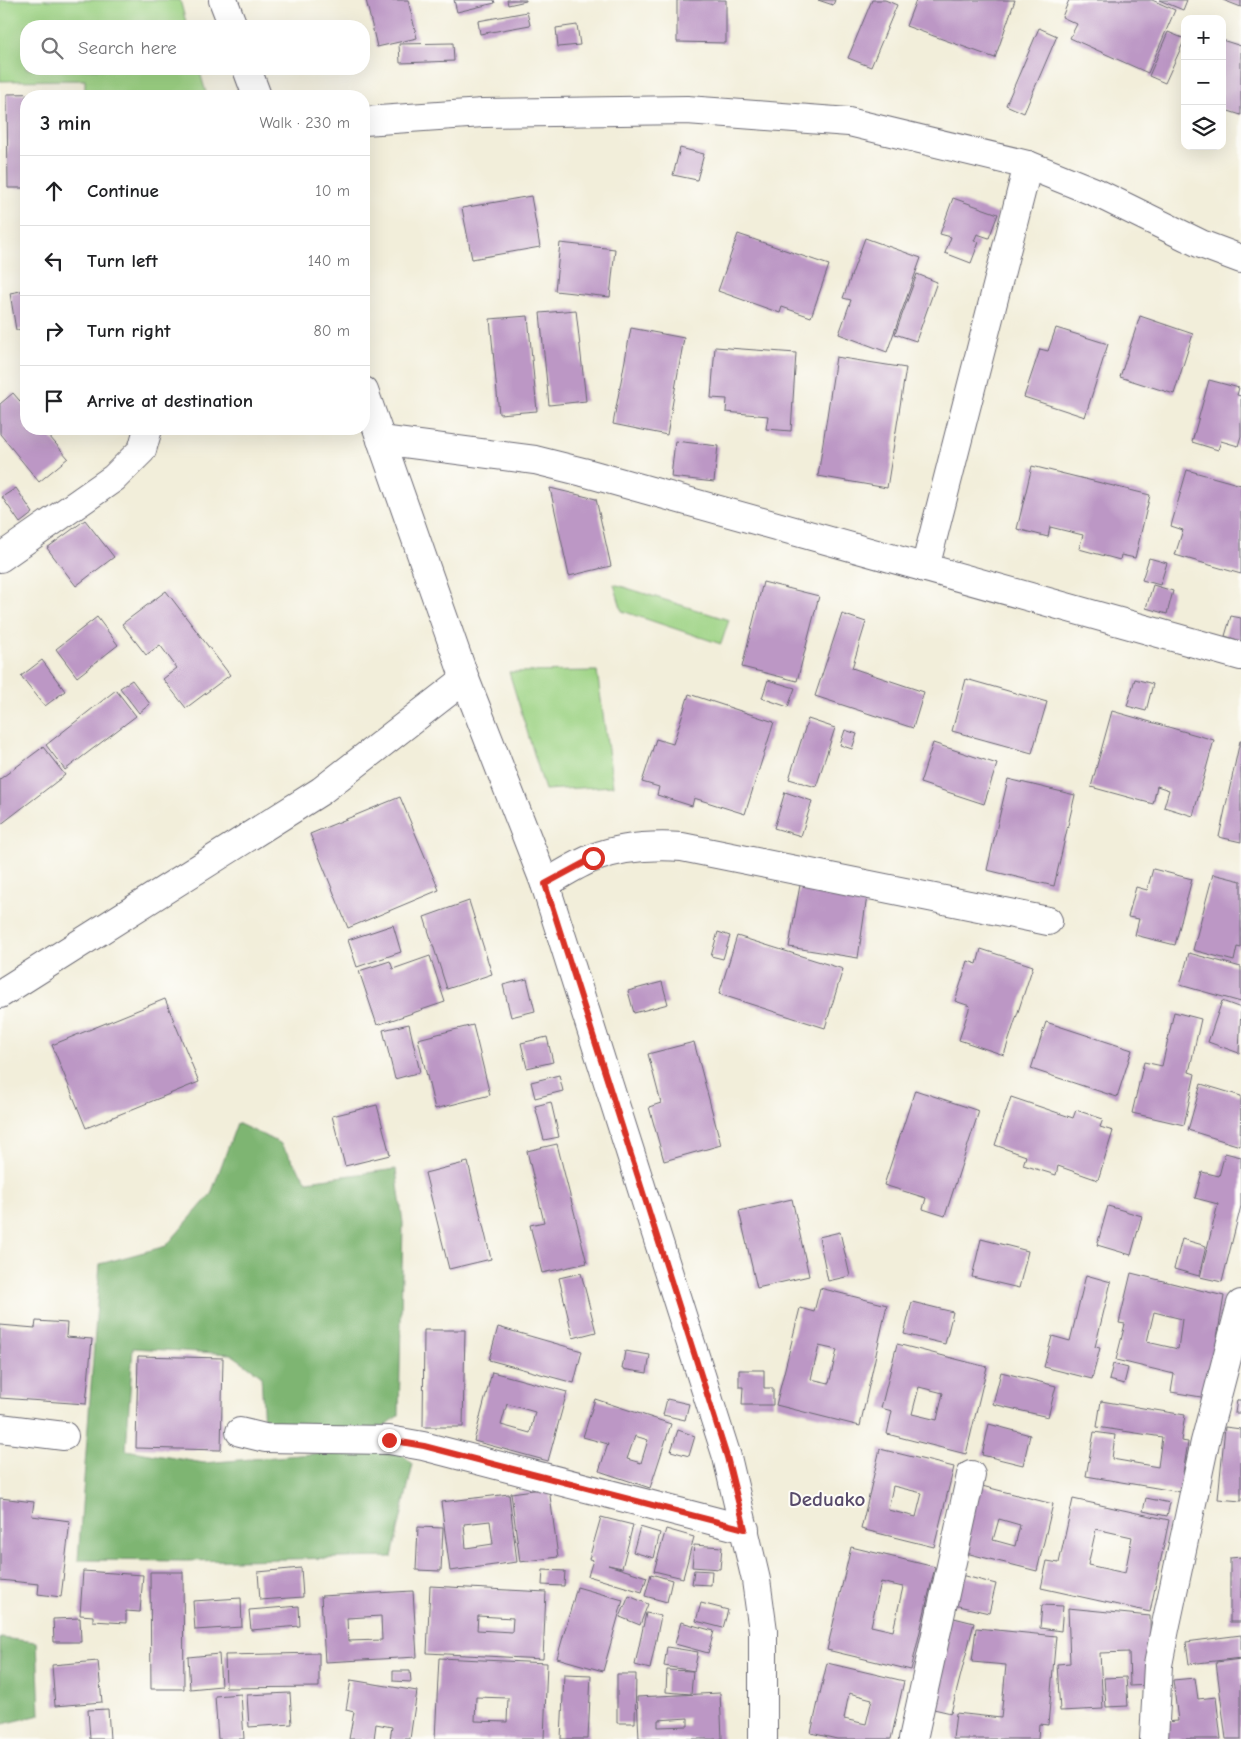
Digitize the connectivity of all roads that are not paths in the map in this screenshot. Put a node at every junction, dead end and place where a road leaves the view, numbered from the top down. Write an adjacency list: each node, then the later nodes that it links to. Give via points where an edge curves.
1 (223, 0): 2 (street)
2 (230, 20)
3 (250, 75): 4 (street)
4 (255, 90)
5 (370, 122): 6 (street, via 483,113 687,110 849,122)
6 (1028, 165): 7 (street); 12 (street)
7 (1241, 259)
8 (370, 407): 10 (street)
9 (146, 435): 11 (street, via 142,450 114,478)
10 (382, 440): 12 (street, via 535,460); 14 (street)
11 (0, 558)
12 (925, 568): 13 (street)
13 (1241, 656)
14 (465, 679): 15 (street); 17 (street, via 321,791)
15 (545, 884): 16 (street, via 593,858 626,849 682,847); 23 (street, via 727,1457)
16 (1048, 921)
17 (0, 994)
18 (1241, 1304): 26 (street, via 1205,1442 1165,1629 1158,1665)
19 (0, 1428): 21 (street)
20 (240, 1432): 23 (street, via 264,1438 389,1440 424,1446)
21 (64, 1436)
22 (971, 1475): 25 (street)
23 (745, 1529): 24 (street, via 763,1631)
24 (763, 1739)
25 (913, 1739)
26 (1154, 1739)

